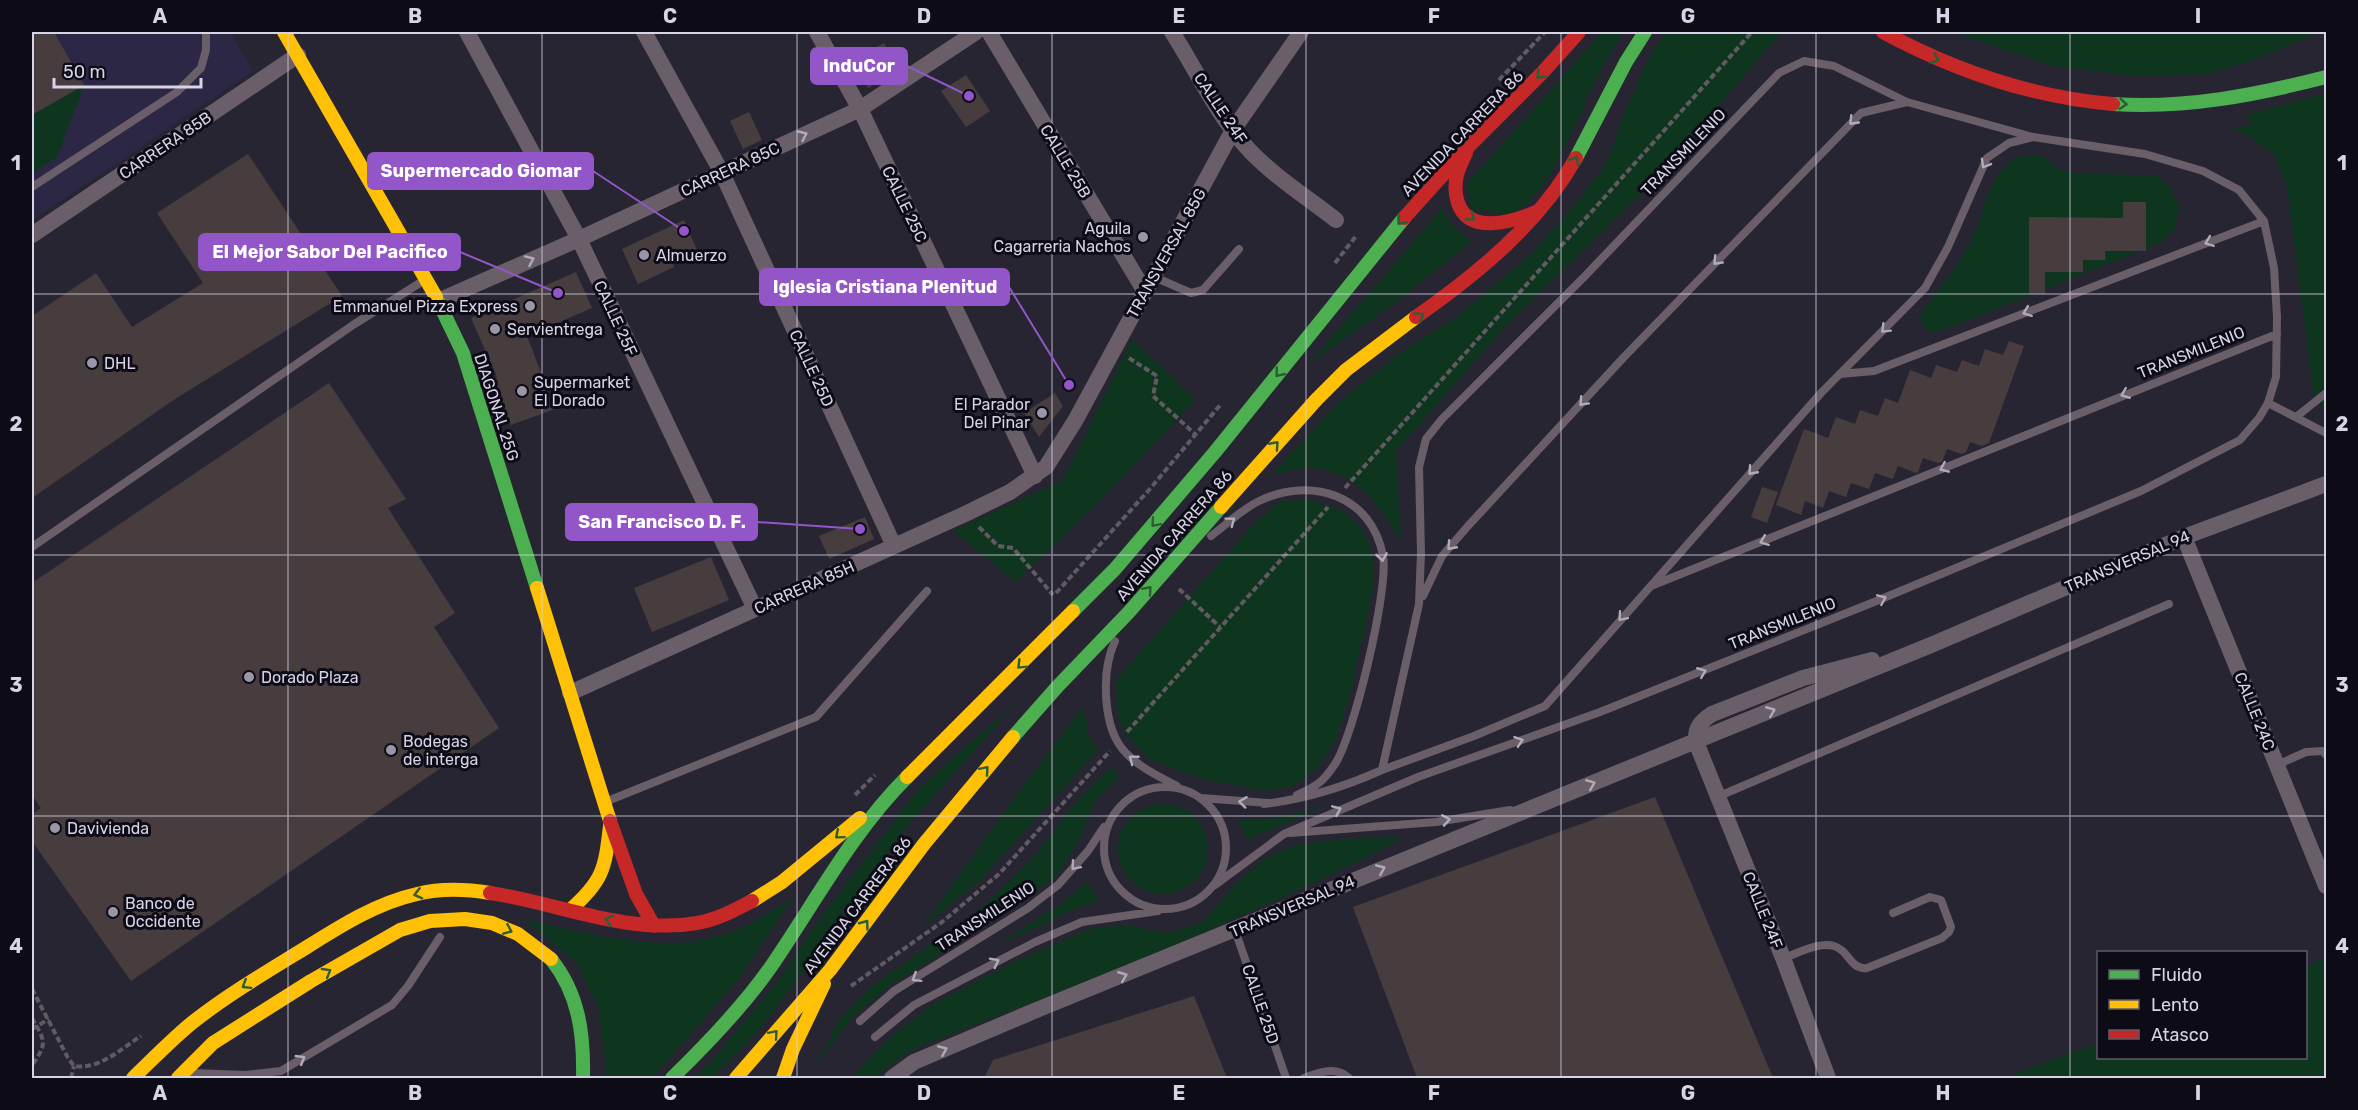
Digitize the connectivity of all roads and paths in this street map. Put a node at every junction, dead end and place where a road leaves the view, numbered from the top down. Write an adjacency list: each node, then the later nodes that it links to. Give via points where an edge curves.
1 (206, 32): 24 (lane, via 201,68 177,92)
2 (285, 32): 15 (main road, DIAGONAL 25G)
3 (466, 32): 30 (street, CALLE 25F)
4 (644, 32): 23 (street, CALLE 25D)
5 (818, 32): 19 (street, CALLE 25C)
6 (976, 32): 19 (street, CARRERA 85C)
7 (988, 32): 34 (street, CALLE 25B)
8 (1172, 32): 20 (street, CALLE 24F)
9 (1301, 32): 20 (street, TRANSVERSAL 85G)
10 (1545, 32): 17 (path)
11 (1579, 32): 22 (main road, AVENIDA CARRERA 86, one-way to 22)
12 (1645, 32): 25 (main road, AVENIDA CARRERA 86, one-way to 12, via 1575,161)
13 (1752, 32): 47 (path)
14 (1883, 32): 16 (main road, one-way to 16, via 1941,61 2000,82 2055,96 2129,105 2248,96)
15 (298, 55): 29 (street, CARRERA 85B); 33 (main road, DIAGONAL 25G)
16 (2326, 77)
17 (1497, 83)
18 (1907, 102): 21 (lane, TRANSMILENIO); 57 (lane, TRANSMILENIO, one-way to 57, via 1861,113 1794,180 1624,357 1442,556); 57 (lane, TRANSMILENIO, via 1834,66 1804,61 1779,73 1442,419 1426,439 1419,467)
19 (860, 109): 23 (street, CARRERA 85C, one-way to 19); 45 (street, CALLE 25C)
20 (1233, 130): 26 (street, CALLE 24F, via 1268,167); 34 (street, TRANSVERSAL 85G)
21 (2034, 137): 27 (lane, TRANSMILENIO, via 2145,154 2203,171 2239,190); 38 (lane, TRANSMILENIO, one-way to 38, via 2009,143 1987,158 1948,247 1925,288)
22 (1469, 146): 25 (main road, one-way to 25, via 1456,178 1456,198 1466,216 1476,223 1498,224); 69 (main road, AVENIDA CARRERA 86, one-way to 69, via 1391,233 1215,452 1115,569)
23 (722, 173): 30 (street, CARRERA 85C); 50 (street, CALLE 25D)
24 (32, 187)
25 (1543, 209): 52 (main road, AVENIDA CARRERA 86, one-way to 25, via 1273,446 1346,370 1464,283)
26 (1336, 220)
27 (2264, 221): 36 (lane, TRANSMILENIO, via 2274,268); 38 (lane, one-way to 38, via 1874,371)
28 (1362, 230): 32 (path)
29 (32, 235)
30 (579, 239): 35 (street, CARRERA 85C, one-way to 30); 59 (street, CALLE 25F)
31 (1239, 249): 34 (lane, via 1197,293)
32 (1332, 267)
33 (426, 279): 35 (main road, DIAGONAL 25G); 51 (lane, via 353,325)
34 (1148, 283): 37 (street, TRANSVERSAL 85G)
35 (438, 300): 62 (main road, DIAGONAL 25G, via 463,353)
36 (2277, 334): 41 (lane, TRANSMILENIO, via 2276,377); 53 (lane, TRANSMILENIO, one-way to 53)
37 (1114, 348): 44 (path, via 1157,376 1153,396); 45 (street, TRANSVERSAL 85G, via 1053,456)
38 (1840, 374): 53 (lane, TRANSMILENIO, one-way to 53)
39 (2326, 393): 42 (lane)
40 (1227, 398): 44 (path)
41 (2268, 403): 42 (lane); 79 (lane, TRANSMILENIO, one-way to 41, via 1418,777 1611,708 2141,491 2240,440)
42 (2296, 417): 43 (lane)
43 (2326, 433)
44 (1196, 434): 55 (path)
45 (1035, 476): 48 (street, CARRERA 85H)
46 (2326, 484): 49 (street, TRANSVERSAL 94)
47 (1337, 496): 52 (lane, TRANSMILENIO, one-way to 47, via 1258,501 1288,490 1316,489); 61 (path); 75 (lane, TRANSMILENIO, one-way to 75, via 1360,509 1375,530 1383,557 1383,594 1352,725 1336,763 1318,786)
48 (965, 514): 50 (street, CARRERA 85H); 55 (path, via 998,546 1013,548)
49 (2184, 537): 64 (street, TRANSVERSAL 94, via 1931,645 1803,678 1712,714 1701,721); 66 (street, CALLE 24C)
50 (894, 546): 59 (street, CARRERA 85H)
51 (32, 547)
52 (1165, 571): 60 (main road, AVENIDA CARRERA 86, one-way to 52); 61 (path)
53 (1649, 587): 67 (lane, TRANSMILENIO, one-way to 67, via 1545,706)
54 (927, 591): 74 (lane, via 816,717)
55 (1053, 596): 56 (path)
56 (1045, 604)
57 (1419, 604): 67 (lane, TRANSMILENIO)
58 (2169, 604): 72 (lane)
59 (755, 609): 62 (street, CARRERA 85H)
60 (1129, 612): 63 (lane, via 1112,648 1107,679 1108,718); 89 (main road, AVENIDA CARRERA 86, one-way to 60, via 973,783)
61 (1220, 627): 63 (path)
62 (570, 693): 74 (main road, DIAGONAL 25G)
63 (1118, 741): 70 (lane, one-way to 63, via 1150,772 1125,752); 90 (path, via 999,874 942,922)
64 (1696, 742): 72 (street, CALLE 24F); 76 (street, TRANSVERSAL 94, one-way to 64)
65 (2326, 755): 66 (lane, via 2323,751 2306,752)
66 (2277, 765): 81 (street, CALLE 24C)
67 (1382, 770): 75 (lane, TRANSMILENIO, via 1321,793)
68 (879, 771): 71 (path)
69 (900, 784): 85 (main road, one-way to 85, via 756,901 714,920 688,926); 102 (main road, AVENIDA CARRERA 86, via 853,843 768,970 709,1042)
70 (1183, 789): 73 (lane); 77 (lane, via 1162,786 1141,791 1123,803)
71 (854, 796)
72 (1717, 797): 88 (street, CALLE 24F)
73 (1201, 798): 75 (lane, TRANSMILENIO, one-way to 73); 80 (lane, via 1224,829 1224,867)
74 (604, 802): 78 (main road, DIAGONAL 25G)
75 (1264, 804)
76 (1536, 806): 79 (lane, one-way to 76, via 1436,822); 86 (street, TRANSVERSAL 94, one-way to 76)
77 (1110, 820): 83 (lane, via 1103,840 1104,860 1112,880 1125,896 1144,906); 93 (lane, TRANSMILENIO, one-way to 93, via 1058,885 1028,908 894,991)
78 (610, 821): 82 (main road, DIAGONAL 25G, via 599,881); 85 (main road, DIAGONAL 25G, via 640,904)
79 (1284, 834): 80 (lane, TRANSMILENIO)
80 (1215, 885): 83 (lane, via 1184,907)
81 (2326, 886)
82 (570, 910): 85 (main road, one-way to 82); 100 (main road, one-way to 100, via 466,890 419,893 383,905 231,994 198,1018)
83 (1165, 910): 95 (lane, one-way to 83, via 914,1005 1035,942 1082,922)
84 (1893, 913): 88 (lane, via 1935,897 1941,900 1951,927 1942,938 1867,968 1854,965 1835,946 1824,945)
85 (654, 926)
86 (1235, 930): 105 (street, TRANSVERSAL 94, one-way to 86, via 924,1057); 106 (lane, CALLE 25D)
87 (440, 937): 98 (lane, one-way to 87, via 281,1071 392,1005)
88 (1783, 958): 109 (street, CALLE 24F)
89 (830, 970): 103 (main road, AVENIDA CARRERA 86, one-way to 89); 104 (main road)
90 (851, 986)
91 (32, 988): 94 (path, via 49,1019)
92 (32, 1018): 96 (path, bridge, via 44,1042)
93 (860, 1021)
94 (32, 1029)
95 (875, 1037)
96 (32, 1065)
97 (74, 1066): 99 (path)
98 (181, 1075): 101 (main road, one-way to 101, via 213,1043 400,930 430,921 465,919 492,923 518,934 552,960 572,992 580,1021 584,1048)
99 (71, 1078)
100 (133, 1078)
101 (582, 1078)
102 (672, 1078)
103 (736, 1078)
104 (783, 1078)
105 (892, 1078)
106 (1286, 1078)
107 (1304, 1078): 108 (lane, via 1323,1070 1343,1073)
108 (1349, 1078)
109 (1828, 1078)

